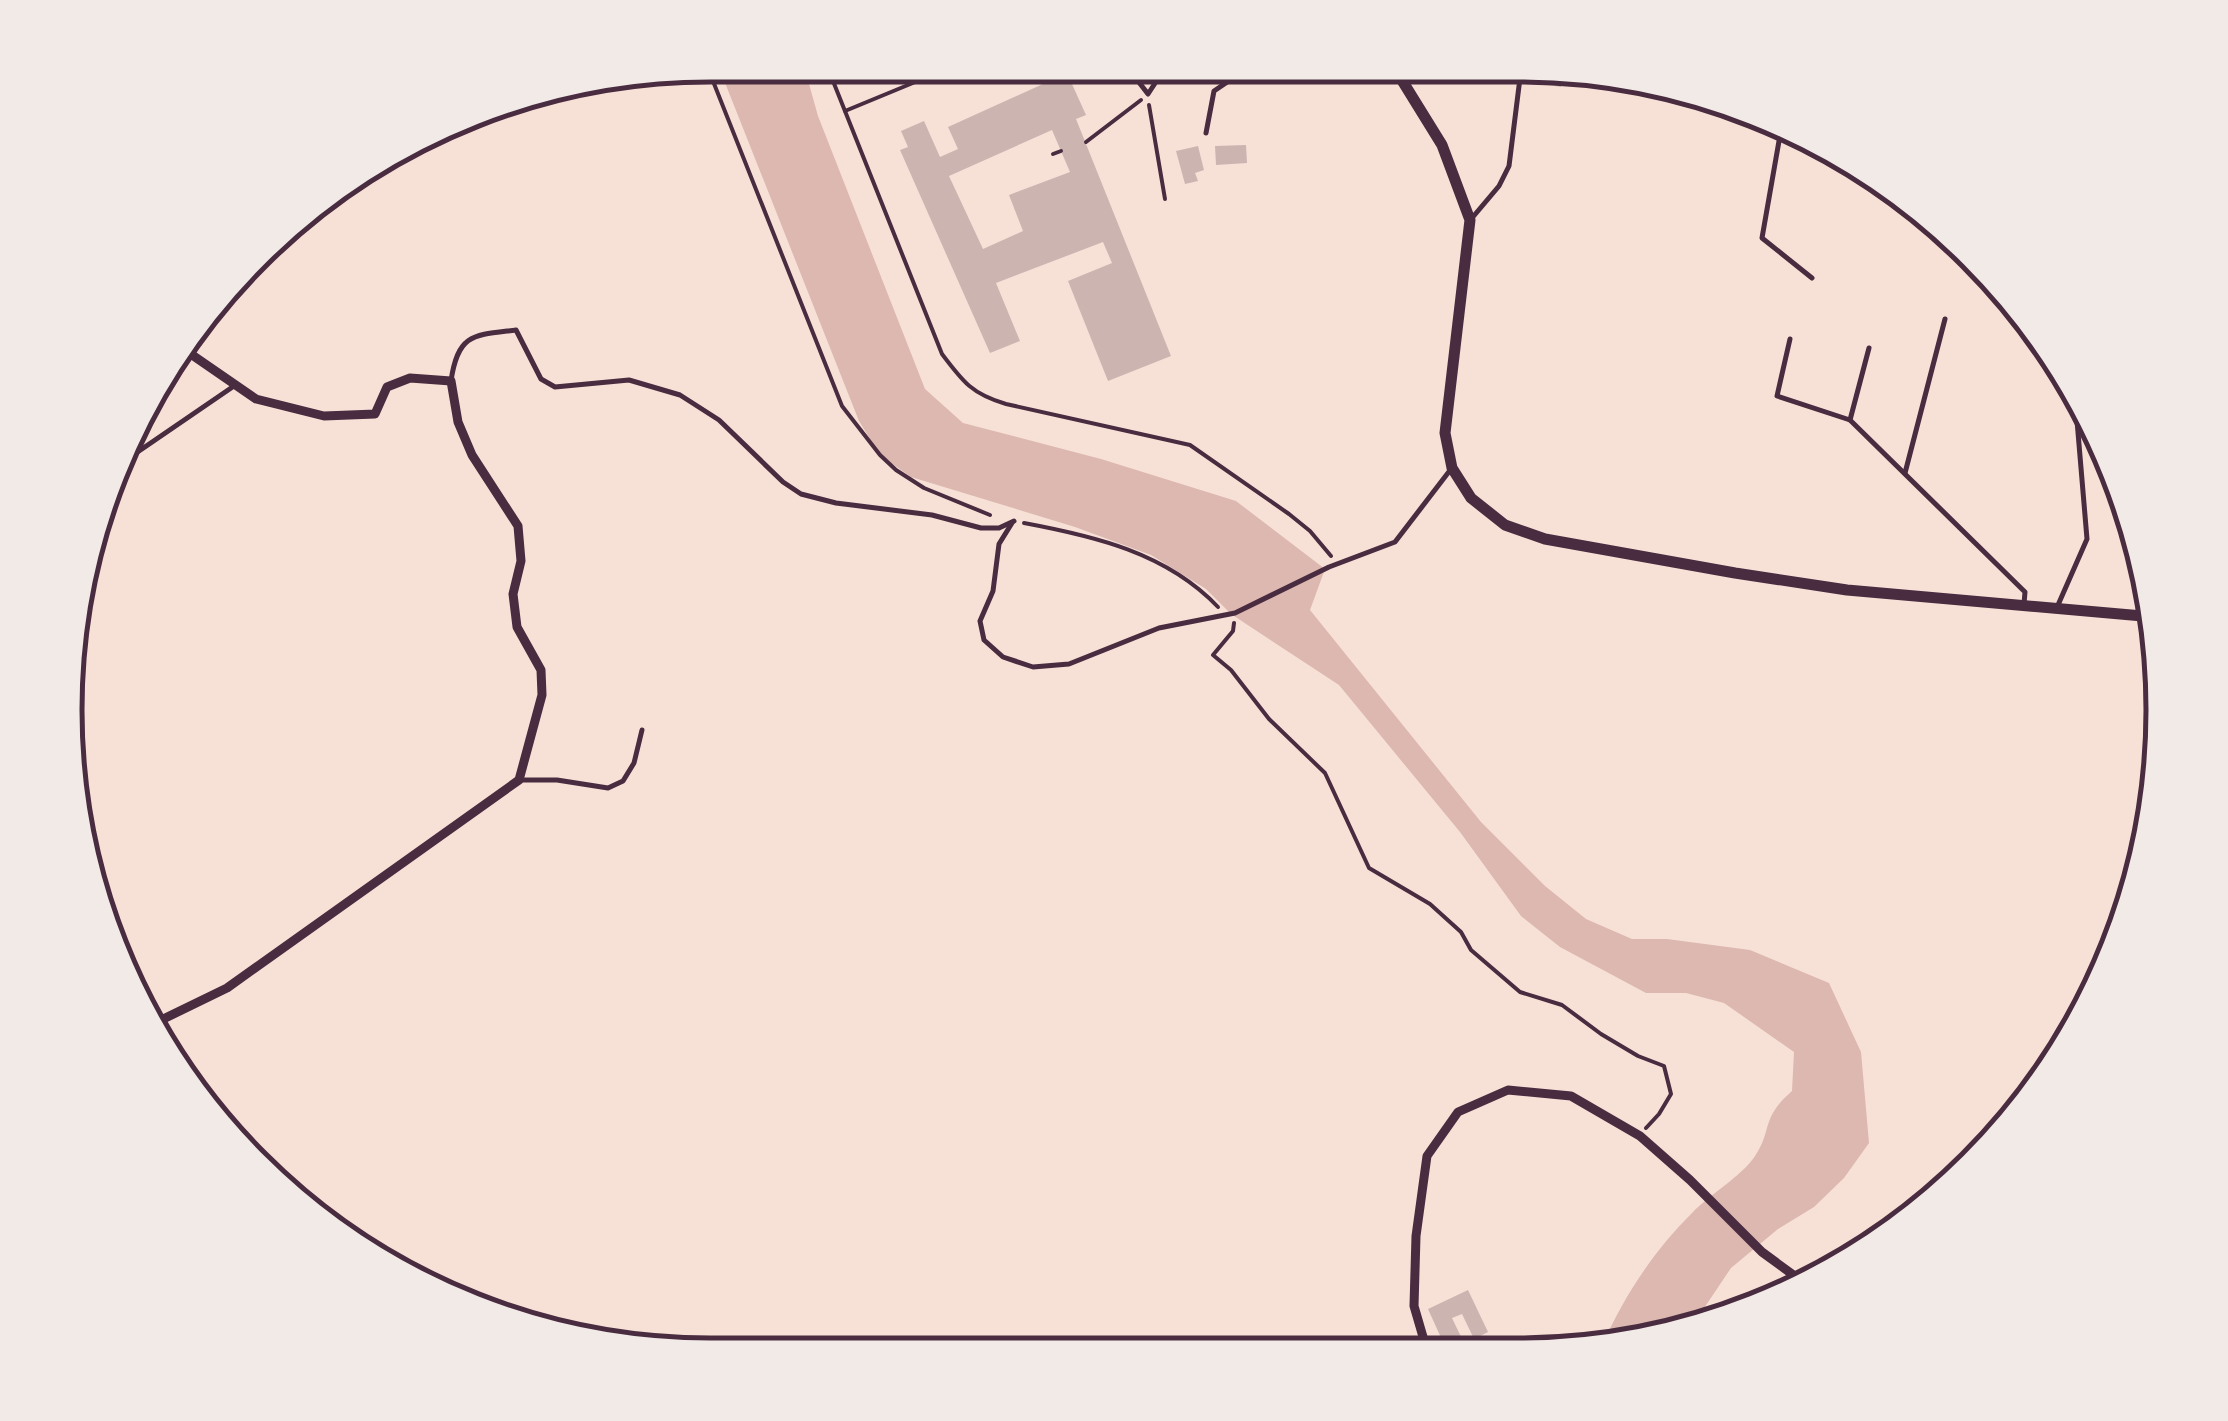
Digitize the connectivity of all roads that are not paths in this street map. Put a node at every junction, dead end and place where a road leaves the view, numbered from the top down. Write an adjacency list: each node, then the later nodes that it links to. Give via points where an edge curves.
1 (1139, 82): 2 (lane, via 1148,94)
2 (1156, 82)
3 (1227, 82): 6 (lane, via 1214,91)
4 (1403, 82): 8 (street, via 1442,145)
5 (1519, 82): 8 (lane, via 1509,166)
6 (1206, 134)
7 (1779, 140): 9 (lane, via 1762,238)
8 (1470, 220): 19 (street, via 1445,433)
9 (1812, 278)
10 (1945, 319): 20 (lane)
11 (1790, 338): 16 (lane, via 1777,396)
12 (1870, 348): 16 (lane)
13 (193, 355): 15 (street)
14 (450, 381): 15 (street, via 410,378 387,388 375,414 324,416 256,399); 19 (lane, via 457,353 469,340 482,332 516,330 541,379 555,386 629,380 680,395 719,420 801,494 981,528 1014,521 998,544 980,620 984,640 1003,657 1033,667 1069,664 1160,628 1235,614 1395,542); 25 (street, via 472,455 518,526 520,561 512,594 517,628 542,670 542,695)
15 (236, 384): 18 (lane)
16 (1850, 420): 20 (lane)
17 (2078, 427): 22 (lane, via 2088,540)
18 (139, 451)
19 (1452, 468): 21 (street, via 1471,498 1505,525 1546,538 1735,574)
20 (1904, 473): 21 (lane, via 2026,592)
21 (2024, 607): 22 (street)
22 (2056, 610): 23 (street)
23 (2138, 617)
24 (642, 730): 25 (lane, via 624,782 608,788)
25 (519, 780): 26 (street, via 227,988)
26 (164, 1019)
27 (1793, 1275): 28 (street, via 1640,1136 1571,1096 1508,1090 1458,1112 1427,1156 1414,1306)
28 (1423, 1338)

